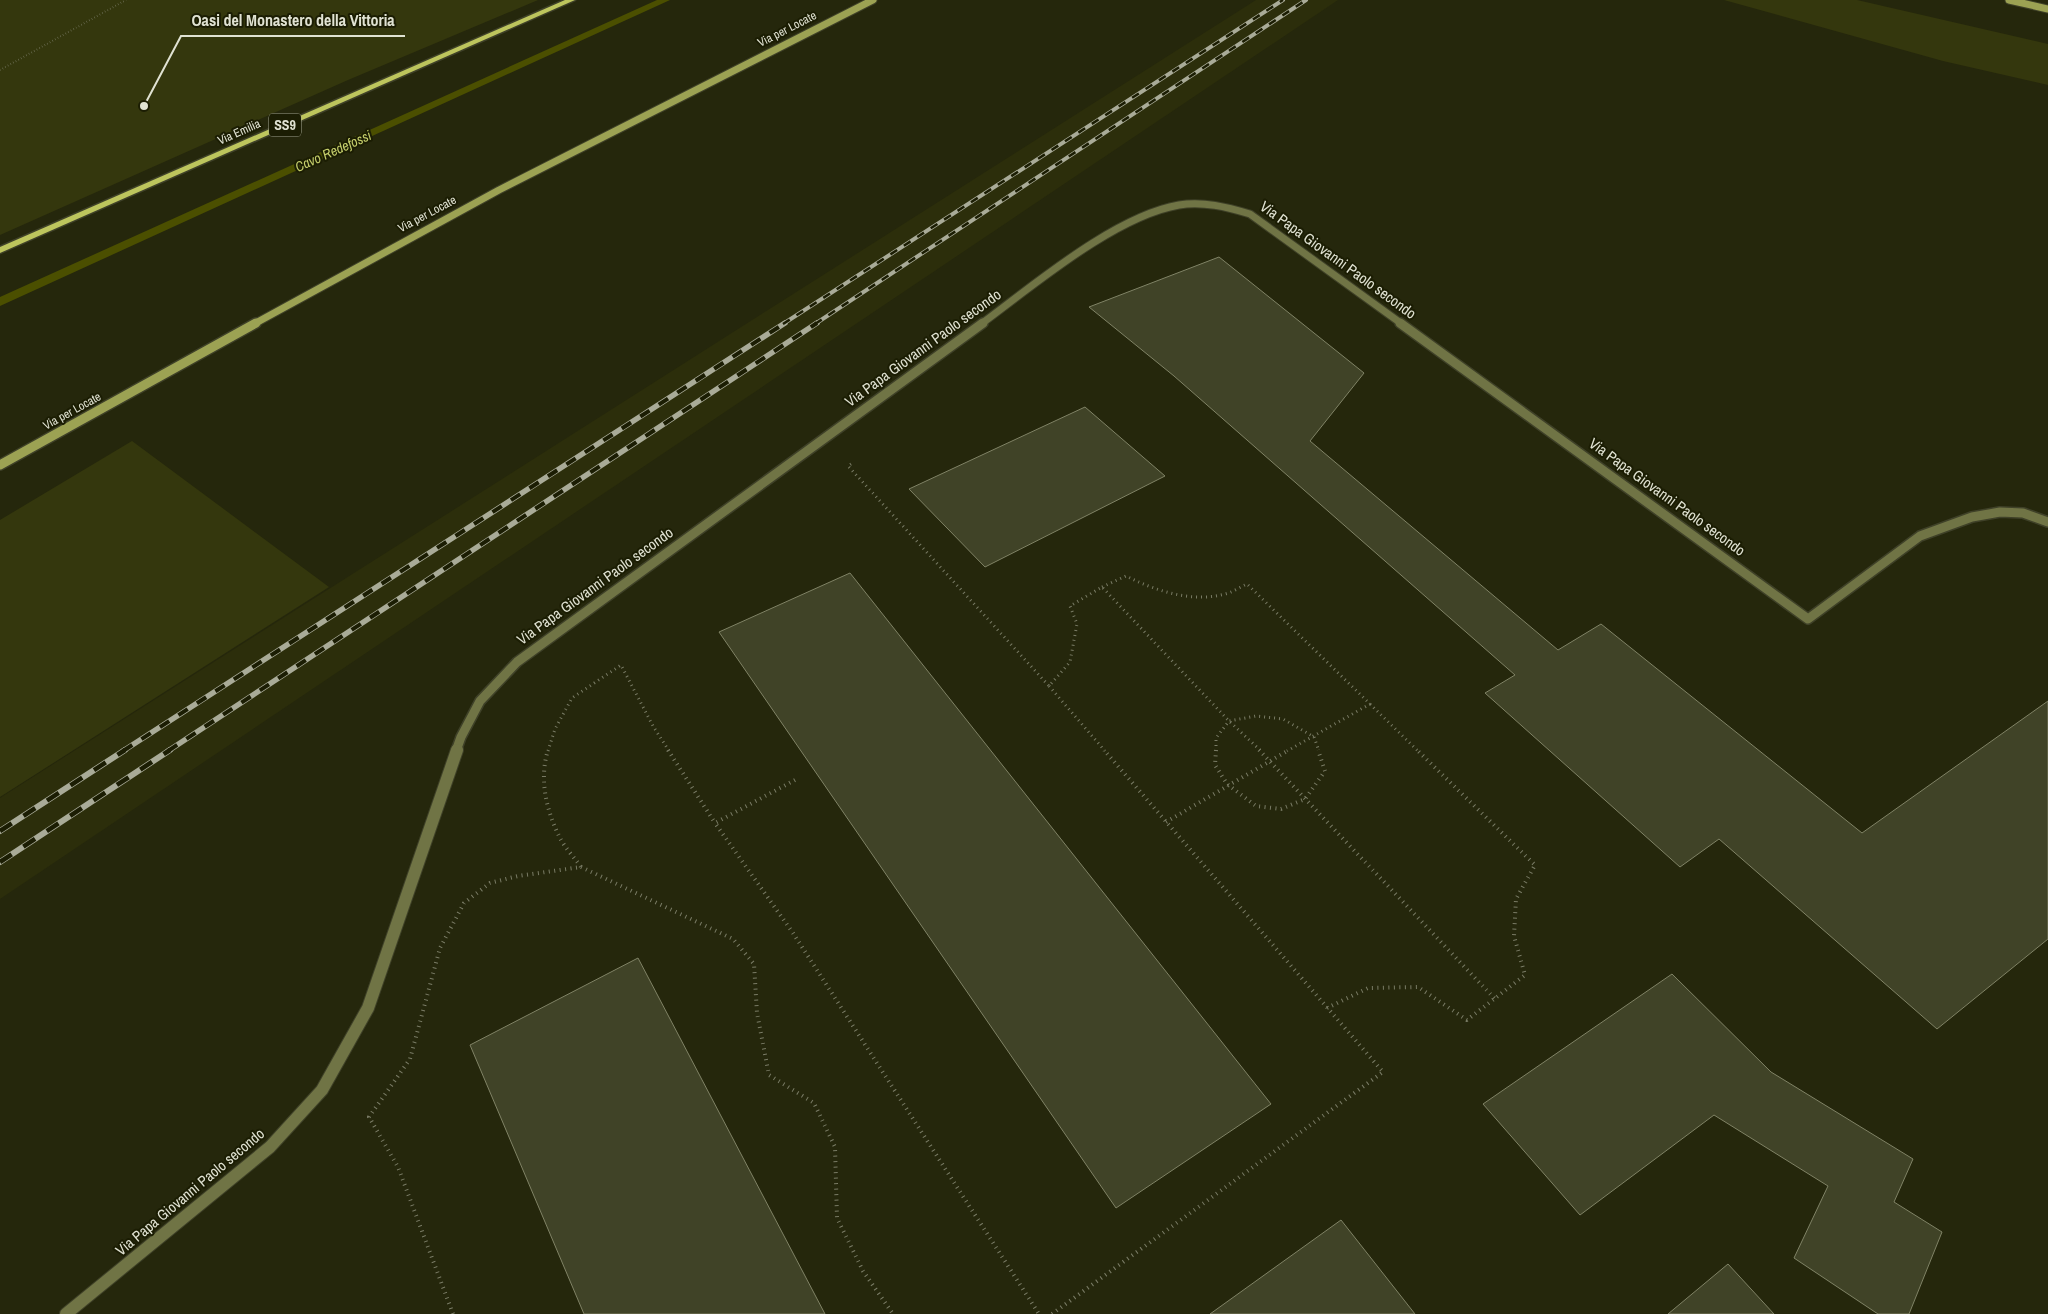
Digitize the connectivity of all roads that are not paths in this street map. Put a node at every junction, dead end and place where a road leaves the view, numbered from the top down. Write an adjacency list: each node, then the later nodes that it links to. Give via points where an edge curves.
1 (571, 0): 5 (main road, Via Emilia / SS9)
2 (873, 0): 6 (main road, Via per Locate, via 499,190)
3 (2009, 0): 4 (main road)
4 (2048, 9)
5 (0, 250)
6 (0, 465)
7 (2048, 522): 8 (street, Via Papa Giovanni Paolo secondo, via 2024,513 2000,512 1972,517 1920,536 1808,619 1250,214 1203,203 1165,208 1132,219 1079,253 517,662 480,701 461,737 368,1008 322,1090 270,1147)
8 (66, 1314)

